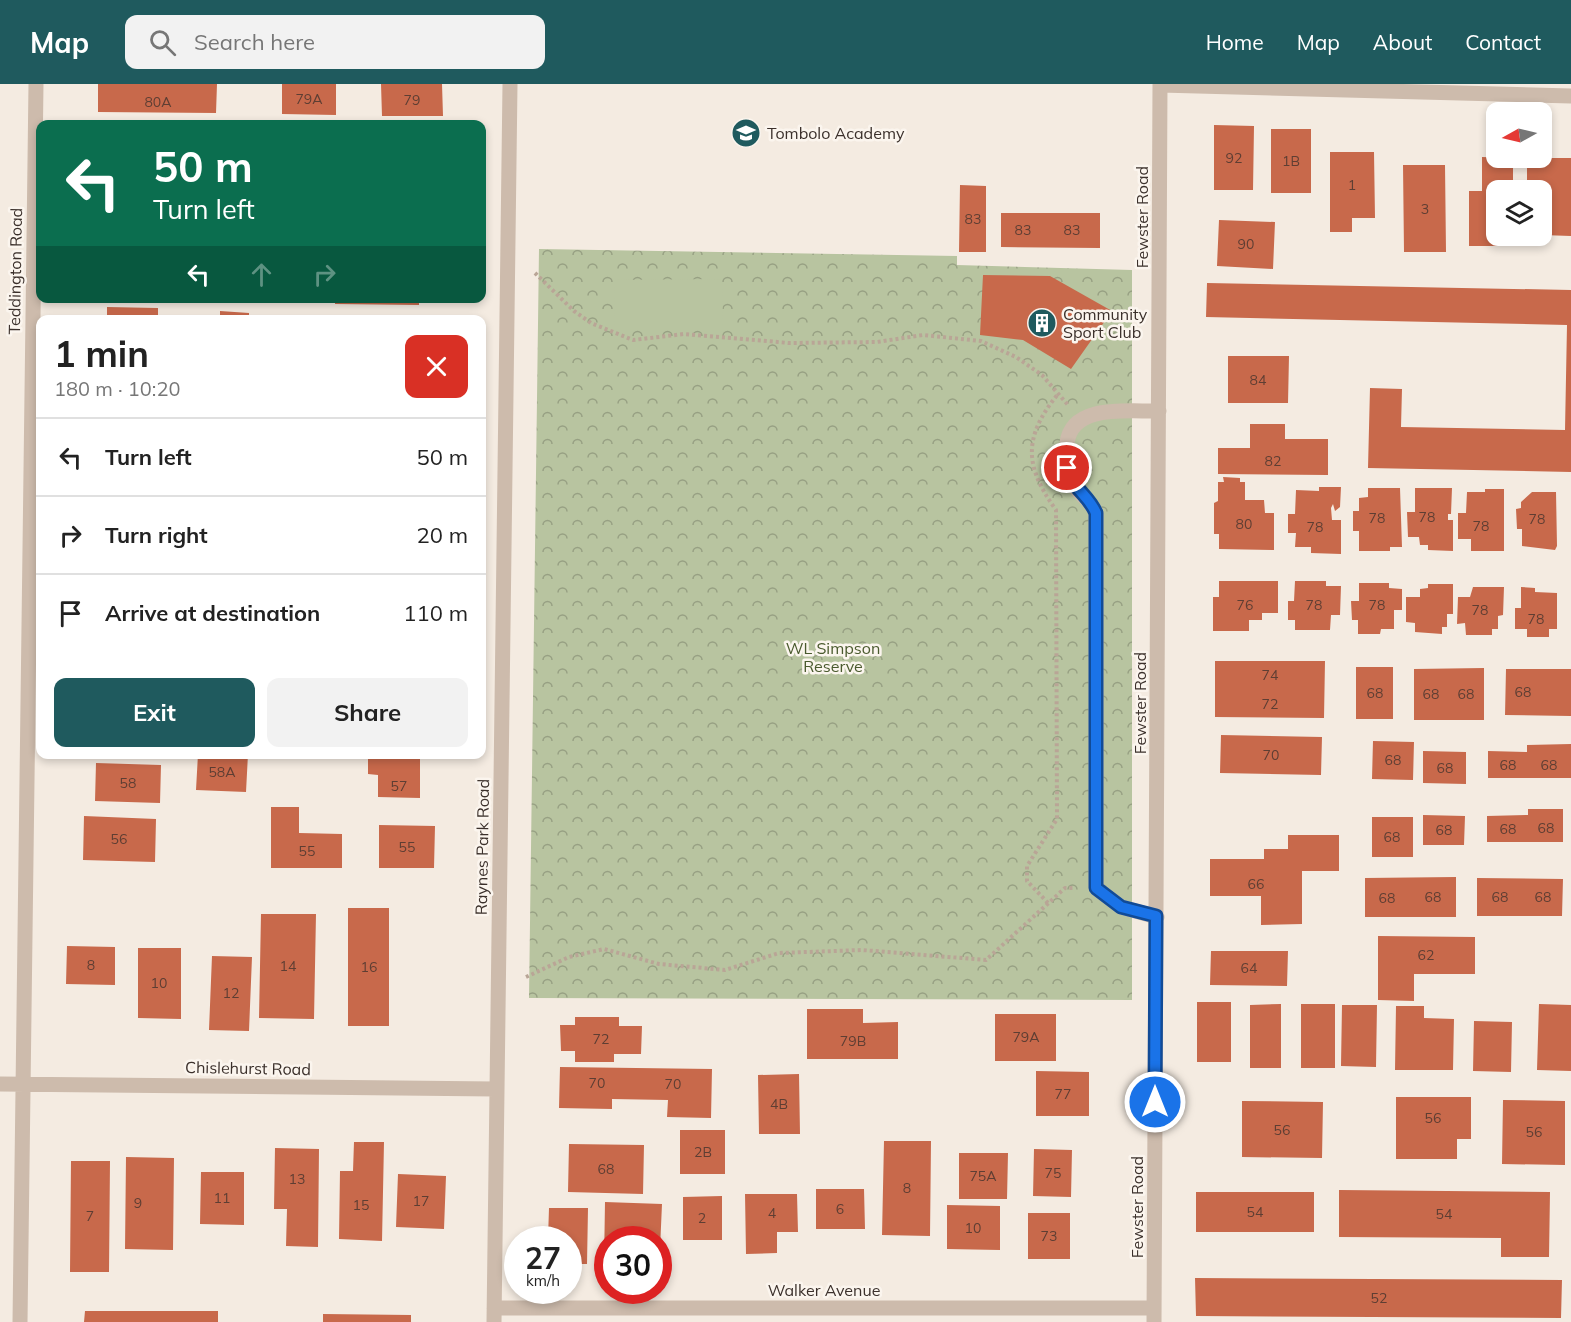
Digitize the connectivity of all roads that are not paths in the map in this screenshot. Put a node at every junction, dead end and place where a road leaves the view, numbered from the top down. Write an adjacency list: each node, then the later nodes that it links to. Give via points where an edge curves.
1 (36, 84): 8 (street, Teddington Road)
2 (510, 84): 9 (street, Raynes Park Road)
3 (1160, 84): 4 (street); 5 (street, Fewster Road)
4 (1571, 96)
5 (1159, 411): 6 (street, Fewster Road); 6 (street, via 1096,413 1080,419 1069,431 1066,450 1071,481 1091,501 1096,513 1096,888 1121,907)
6 (1156, 916): 11 (street, Fewster Road)
7 (0, 1084): 8 (street, Chislehurst Road)
8 (23, 1084): 9 (street, Chislehurst Road); 12 (street, Teddington Road)
9 (495, 1089): 10 (street, Raynes Park Road)
10 (494, 1315): 11 (street, Walker Avenue)
11 (1154, 1315)
12 (20, 1322)

